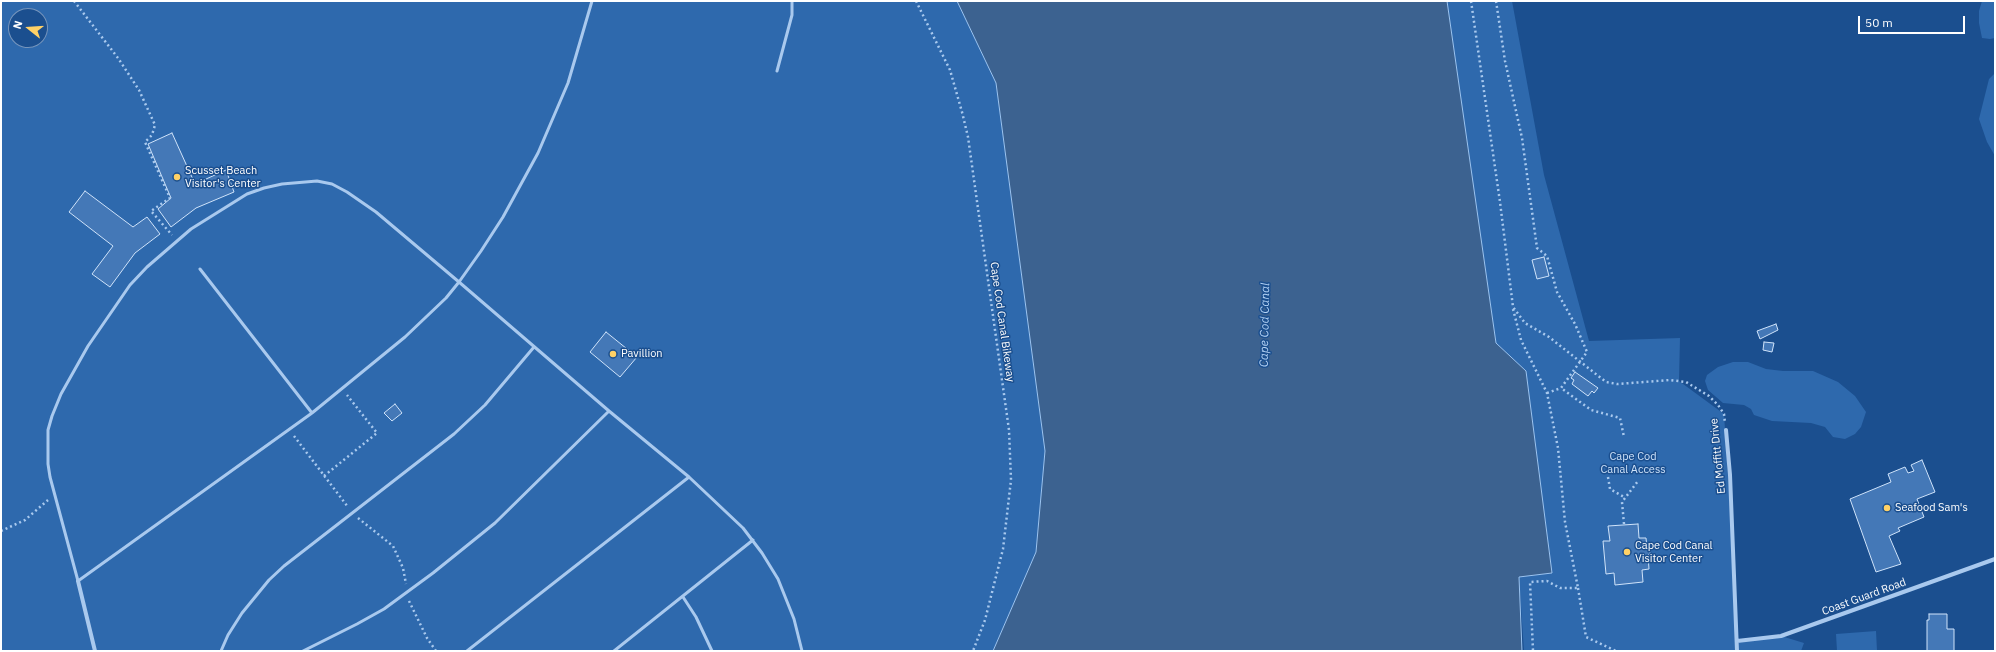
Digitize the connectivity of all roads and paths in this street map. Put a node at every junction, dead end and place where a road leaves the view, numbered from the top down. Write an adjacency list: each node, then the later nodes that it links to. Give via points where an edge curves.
1 (74, 1): 8 (path, via 139,90 155,125 152,135 146,142 170,198 151,211)
2 (592, 1): 10 (lane, via 568,83 538,153 502,217)
3 (792, 1): 7 (lane, via 792,15)
4 (916, 1): 46 (path, Cape Cod Canal Bikeway, via 950,70 964,118 1009,430 1011,480 1003,549 985,620)
5 (1471, 1): 11 (path)
6 (1496, 1): 13 (path, via 1505,61 1522,138 1536,248 1546,256 1557,292 1587,352)
7 (776, 71)
8 (176, 241): 10 (lane, via 247,194 276,186 317,181 332,184 362,201); 26 (lane, via 147,267 119,299 61,394 48,430 48,464)
9 (200, 269): 18 (lane)
10 (459, 282): 12 (lane); 14 (lane, via 420,324)
11 (1513, 307): 13 (path, Ed Moffitt Drive, via 1525,323 1549,337); 16 (path, via 1521,340)
12 (534, 347): 17 (lane); 28 (lane, via 470,420)
13 (1580, 362): 15 (path); 20 (path, Ed Moffitt Drive, via 1606,382 1686,382 1709,396 1718,405 1724,414)
14 (342, 388): 18 (lane); 22 (path, via 377,433)
15 (1561, 388): 16 (path); 21 (path, via 1591,410 1620,418)
16 (1547, 393): 34 (path, via 1558,448 1565,522)
17 (608, 411): 23 (lane); 35 (lane, via 495,523)
18 (312, 413): 19 (lane)
19 (289, 430): 22 (path); 33 (lane)
20 (1726, 430): 37 (street, Ed Moffitt Drive)
21 (1624, 437)
22 (324, 476): 28 (path)
23 (689, 477): 31 (lane); 42 (lane)
24 (1608, 477): 27 (path, via 1610,489)
25 (1638, 481): 27 (path)
26 (54, 491): 30 (path, via 37,512); 33 (lane)
27 (1624, 497): 29 (path)
28 (352, 513): 35 (path, via 393,546 403,568); 39 (lane, via 268,580 228,634)
29 (1624, 524)
30 (1, 531)
31 (753, 540): 36 (lane); 45 (lane, via 771,566 786,596)
32 (1995, 559): 37 (street, Coast Guard Road, via 1781,636)
33 (78, 581): 38 (street)
34 (1578, 588): 47 (path, via 1560,588 1547,581 1530,582); 48 (path, via 1586,638)
35 (407, 592): 40 (lane, via 357,624); 41 (path, via 410,606)
36 (683, 597): 43 (lane); 44 (lane)
37 (1737, 641): 49 (street, Ed Moffitt Drive)
38 (95, 651)
39 (221, 651)
40 (303, 651)
41 (436, 651)
42 (467, 651)
43 (614, 651)
44 (712, 651)
45 (802, 651)
46 (973, 651)
47 (1532, 651)
48 (1616, 651)
49 (1737, 651)

